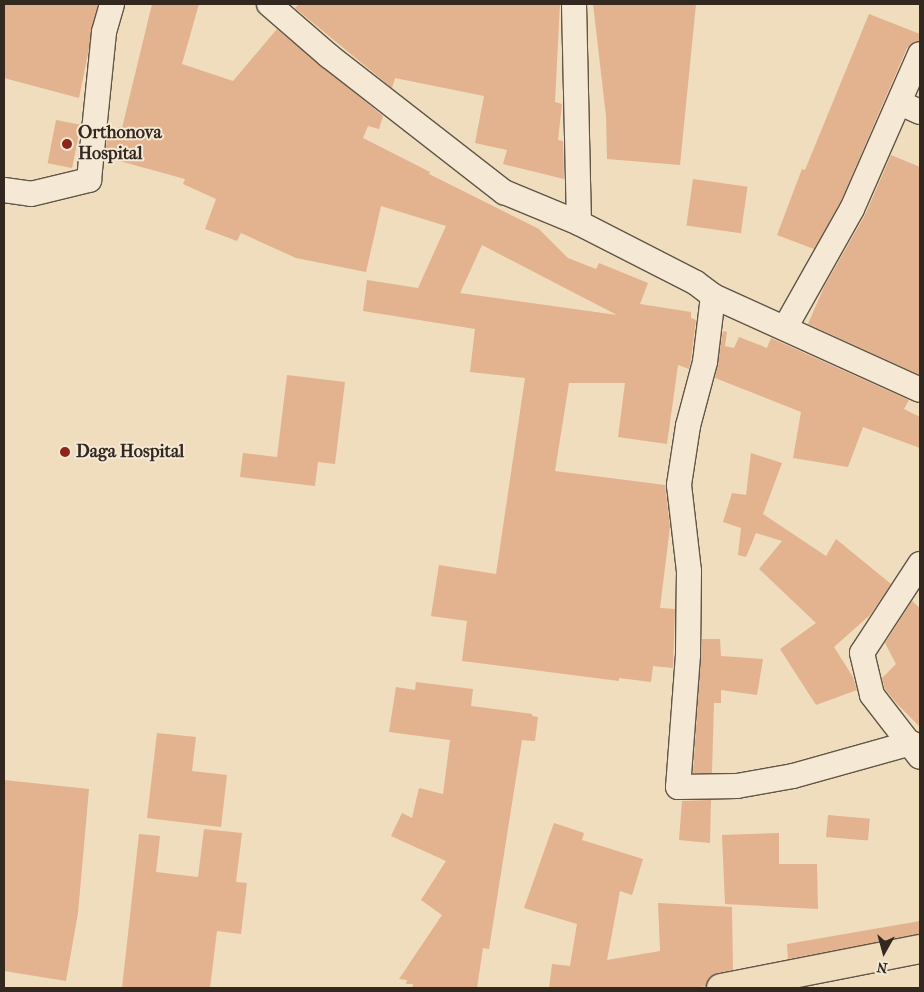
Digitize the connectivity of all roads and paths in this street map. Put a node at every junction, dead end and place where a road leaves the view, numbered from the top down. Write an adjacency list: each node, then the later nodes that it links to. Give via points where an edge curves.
1 (112, 4): 6 (street, via 104,32 89,180 31,194)
2 (269, 4): 7 (street, via 329,56 504,192)
3 (574, 4): 7 (street)
4 (920, 54): 5 (street)
5 (910, 107): 9 (street)
6 (4, 190)
7 (579, 223): 8 (street, via 696,283)
8 (713, 296): 9 (street); 12 (street, via 705,362 688,426 679,485 689,571 688,654 678,787 737,786)
9 (786, 326): 10 (street)
10 (920, 390)
11 (920, 564): 12 (street, via 862,653 872,695)
12 (915, 750)
13 (920, 949): 14 (highway)
14 (721, 988)

